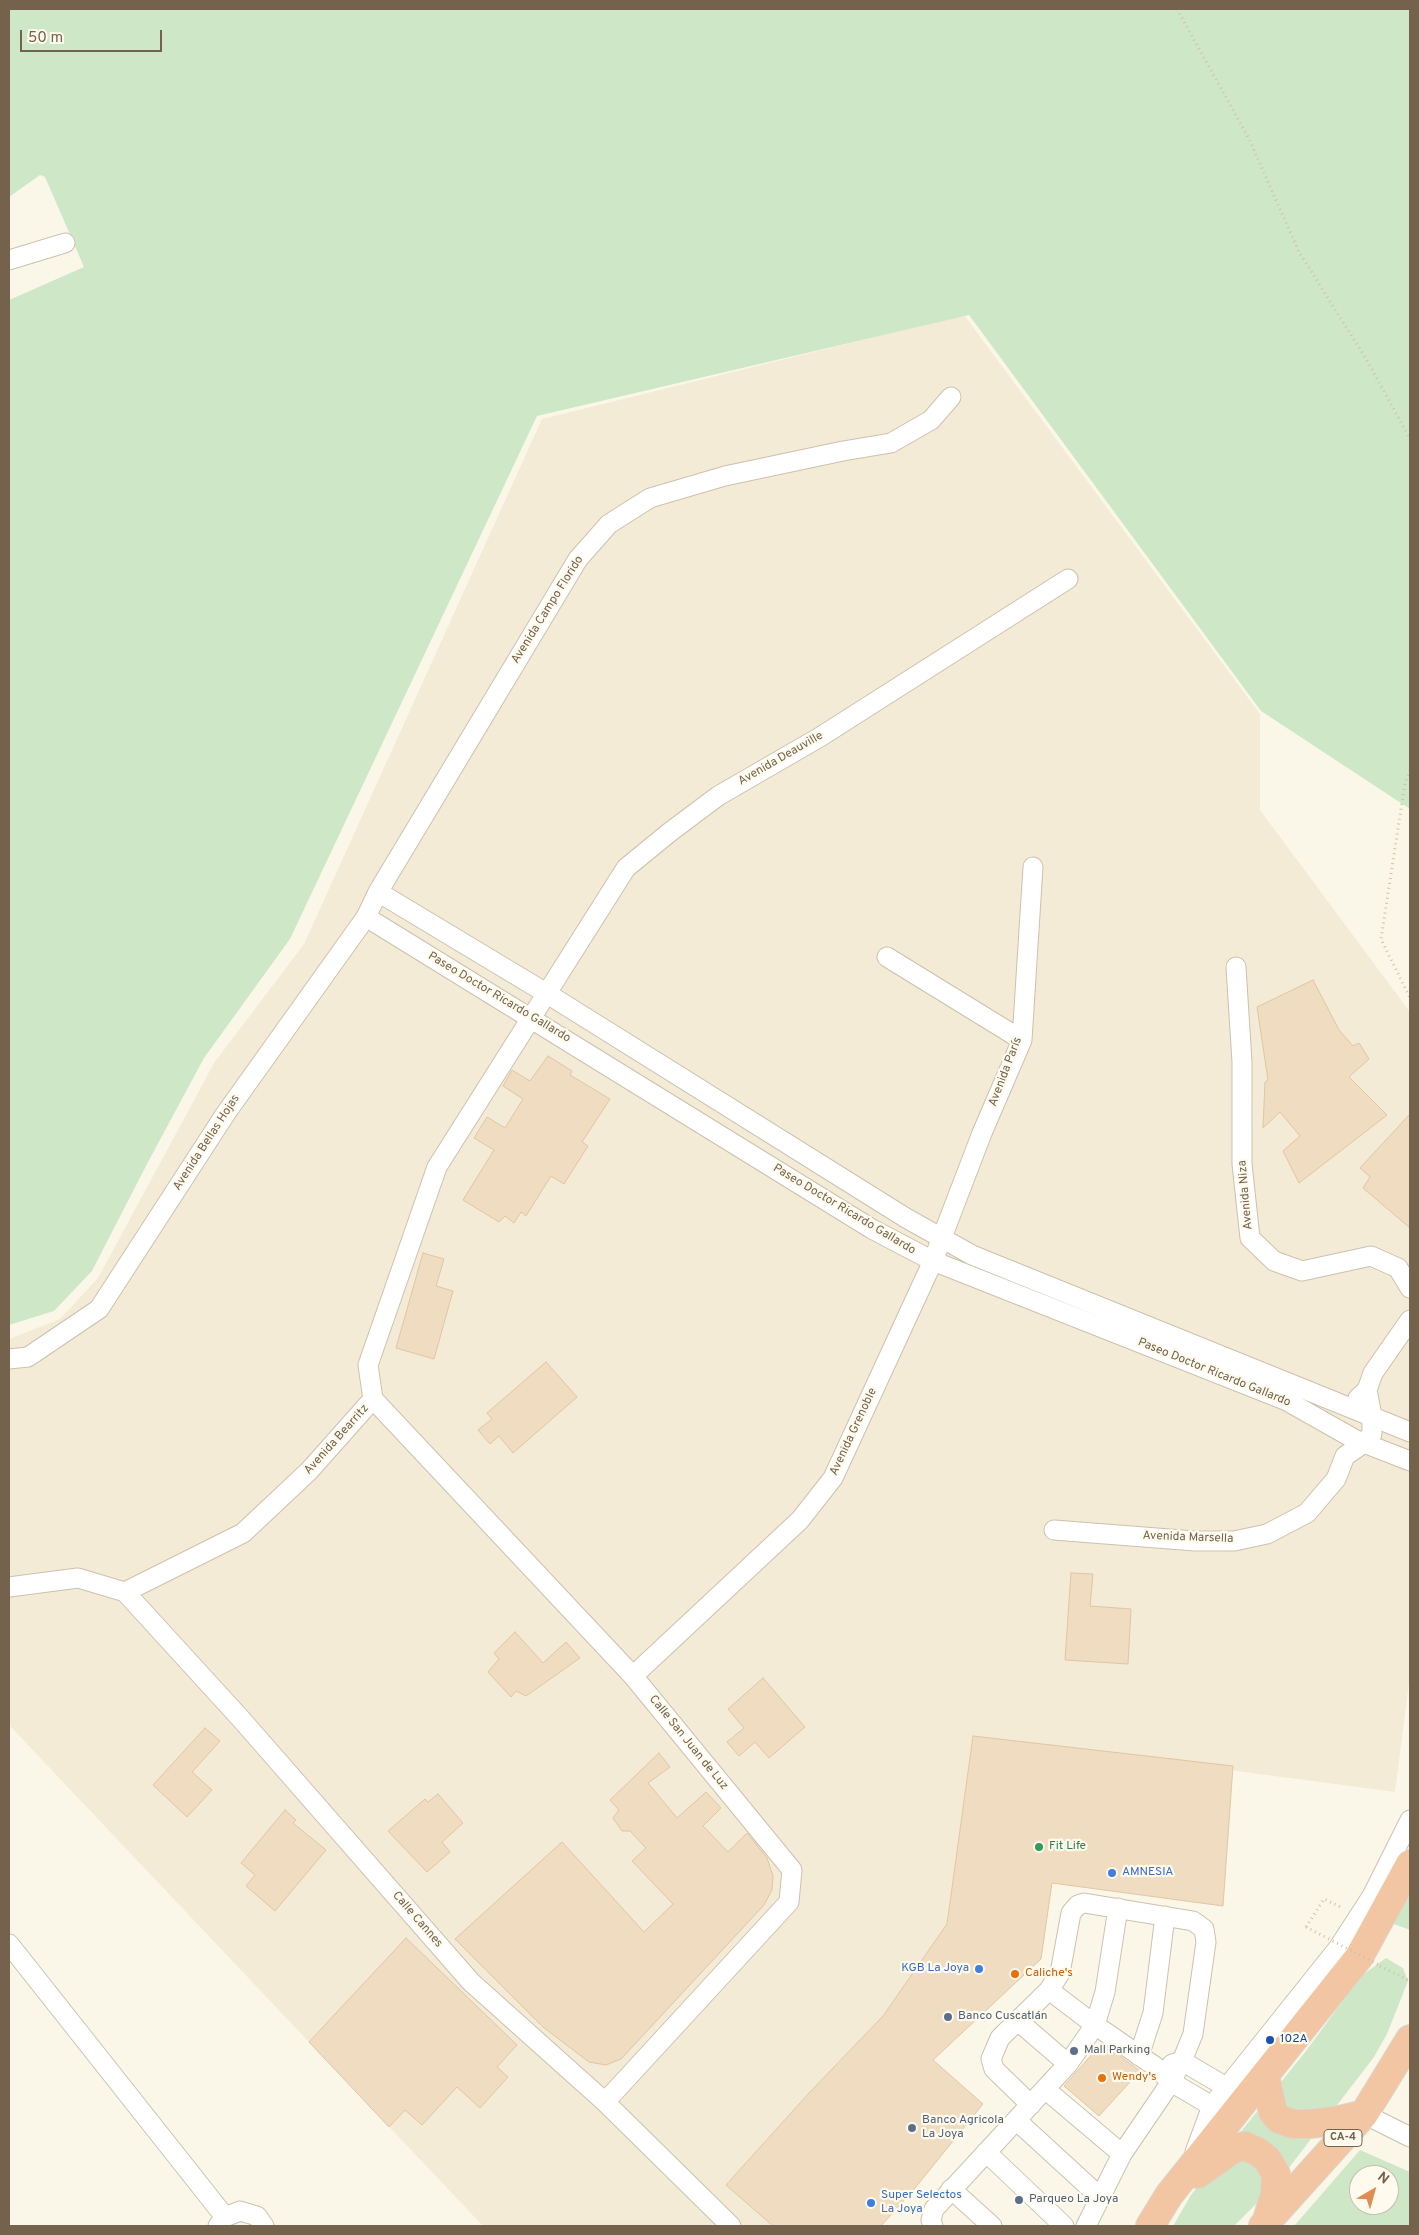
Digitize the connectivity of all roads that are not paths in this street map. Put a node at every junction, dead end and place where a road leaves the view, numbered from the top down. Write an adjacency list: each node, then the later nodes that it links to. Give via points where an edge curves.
1 (65, 243): 2 (street)
2 (9, 260)
3 (951, 397): 6 (street, Avenida Campo Florido, via 931,420 891,443 825,455 650,498 609,524 578,558)
4 (1068, 579): 10 (street, Avenida Deauville, via 820,737 718,796 670,832 626,868)
5 (1032, 867): 12 (street, Avenida París)
6 (378, 892): 7 (street, Avenida Bellas Hojas); 10 (street, Paseo Doctor Ricardo Gallardo)
7 (366, 917): 11 (street, Paseo Doctor Ricardo Gallardo); 17 (street, Avenida Bellas Hojas, via 226,1113 100,1309 28,1357)
8 (887, 957): 12 (street)
9 (1236, 967): 15 (street, Avenida Niza, via 1242,1062 1242,1164 1250,1238 1274,1261 1302,1271 1371,1256 1398,1268)
10 (546, 993): 11 (street, Avenida Bearritz); 13 (street, Paseo Doctor Ricardo Gallardo)
11 (531, 1018): 14 (street, Paseo Doctor Ricardo Gallardo, via 872,1229); 19 (street, Avenida Bearritz, via 437,1167 368,1365)
12 (1022, 1040): 13 (street, Avenida París)
13 (942, 1238): 14 (street, Avenida Grenoble); 20 (street, Paseo Doctor Ricardo Gallardo, via 972,1255)
14 (933, 1262): 22 (street, Paseo Doctor Ricardo Gallardo, via 1287,1401); 30 (street, Avenida Grenoble, via 833,1478 800,1520)
15 (1410, 1288)
16 (1410, 1320): 18 (street, via 1373,1373)
17 (9, 1359)
18 (1367, 1390): 20 (street); 21 (street)
19 (373, 1399): 29 (street, Avenida Bearritz, via 309,1471 243,1533); 30 (street, Calle San Juan de Luz)
20 (1348, 1406): 21 (street, Paseo Doctor Ricardo Gallardo); 22 (street, via 1338,1419)
21 (1372, 1416): 23 (street, Paseo Doctor Ricardo Gallardo); 24 (street, via 1372,1434)
22 (1337, 1429): 24 (street, Paseo Doctor Ricardo Gallardo); 25 (street)
23 (1410, 1432)
24 (1364, 1443): 25 (street); 26 (street, Paseo Doctor Ricardo Gallardo)
25 (1345, 1456): 27 (street, Avenida Marsella, via 1336,1479 1307,1513 1267,1534 1234,1541 1195,1541)
26 (1410, 1461)
27 (1054, 1530)
28 (9, 1587): 29 (street, via 78,1578)
29 (125, 1592): 48 (street, Calle Cannes, via 471,1982)
30 (633, 1676): 48 (street, Calle San Juan de Luz, via 792,1870 789,1902)
31 (1410, 1820): 46 (street, via 1372,1896 1339,1947)
32 (1410, 1864): 44 (highway, via 1359,1957)
33 (1118, 1908): 34 (street); 36 (street, via 1084,1902 1071,1913 1064,1960); 38 (street, via 1105,1992)
34 (1165, 1916): 40 (street, via 1152,2013); 41 (street, via 1193,1921 1204,1929 1206,1942 1193,2034)
35 (9, 1944): 60 (street)
36 (1050, 1990): 37 (street); 38 (street)
37 (1018, 2021): 42 (street); 49 (street, via 1000,2038 991,2059 994,2069)
38 (1095, 2025): 40 (street); 42 (street)
39 (1410, 2039): 51 (highway, CA-4)
40 (1139, 2056): 43 (street)
41 (1182, 2062): 43 (street); 45 (street); 46 (street)
42 (1068, 2064): 47 (street)
43 (1156, 2067): 45 (street)
44 (1265, 2076): 51 (highway, via 1272,2112 1279,2119 1309,2124 1335,2122); 56 (highway)
45 (1172, 2082): 50 (street); 55 (street)
46 (1226, 2087): 50 (street)
47 (1045, 2088): 49 (street); 55 (street)
48 (605, 2102): 63 (street, Calle Cannes)
49 (1031, 2105): 52 (street)
50 (1212, 2106): 56 (street)
51 (1364, 2114): 53 (street); 61 (highway, CA-4)
52 (1016, 2120): 54 (street); 59 (street)
53 (1410, 2137)
54 (986, 2152): 57 (street); 66 (street)
55 (1122, 2154): 59 (street)
56 (1189, 2170): 58 (highway)
57 (951, 2189): 64 (street, via 934,2209); 65 (street)
58 (1171, 2193): 61 (highway, via 1230,2151 1245,2146 1252,2148 1267,2159 1276,2174 1275,2194); 68 (highway)
59 (1100, 2198): 67 (street)
60 (222, 2222): 62 (street, via 232,2213 249,2212)
61 (1265, 2224)
62 (264, 2226)
63 (731, 2226)
64 (933, 2226)
65 (992, 2226)
66 (1064, 2226)
67 (1086, 2226)
68 (1150, 2226)

